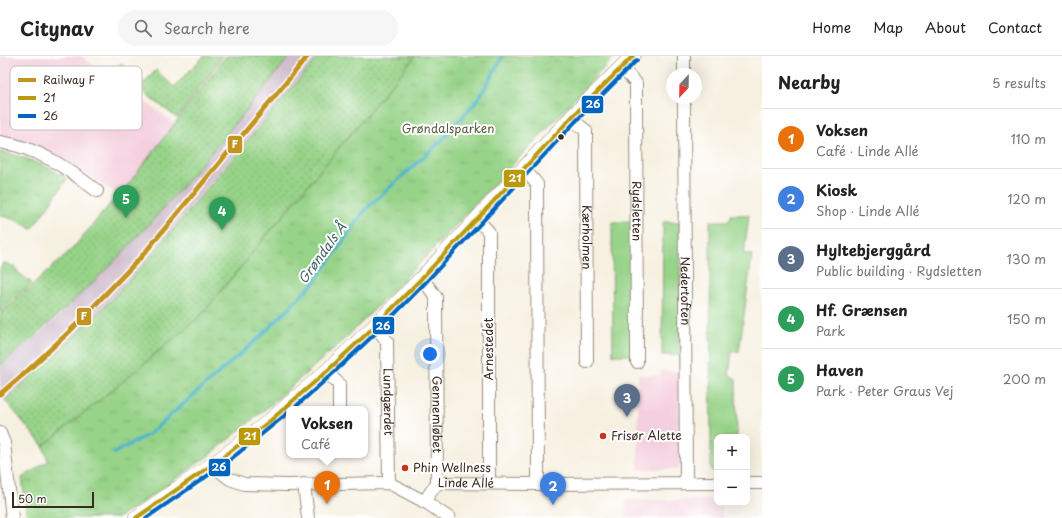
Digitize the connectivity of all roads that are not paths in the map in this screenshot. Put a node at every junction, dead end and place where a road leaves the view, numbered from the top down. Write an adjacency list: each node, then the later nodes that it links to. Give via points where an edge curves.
1 (633, 56): 3 (main road)
2 (684, 56): 4 (street)
3 (621, 67): 6 (main road); 14 (street, Rydsletten, via 636,83)
4 (684, 68)
5 (684, 104): 24 (street, Nedertoften)
6 (571, 118): 8 (main road); 13 (street, Kærholmen, via 586,131)
7 (0, 142): 9 (street, via 23,147 66,167)
8 (524, 169): 10 (main road); 29 (street, via 537,184)
9 (97, 191)
10 (477, 219): 11 (main road); 23 (street, Arnestedet, via 489,232)
11 (422, 278): 12 (main road); 22 (street, Gennemløbet, via 436,297)
12 (375, 326): 15 (main road); 21 (street, Lundgærdet, via 387,341)
13 (587, 362)
14 (637, 362)
15 (326, 372): 16 (main road); 17 (street, via 339,384)
16 (287, 406)
17 (339, 406)
18 (286, 407): 20 (main road)
19 (0, 433): 31 (street, via 4,443)
20 (212, 465): 28 (street, Linde Allé, via 230,479 244,484); 32 (main road)
21 (389, 483): 28 (street, Linde Allé); 30 (street, Linde Allé)
22 (437, 483): 23 (street, Linde Allé); 30 (street, Linde Allé)
23 (489, 483): 29 (street, Linde Allé)
24 (686, 483): 25 (street, Linde Allé); 29 (street, Linde Allé)
25 (714, 483)
26 (750, 483): 27 (street)
27 (762, 483)
28 (304, 484): 33 (street)
29 (538, 484)
30 (424, 502): 34 (street)
31 (12, 518)
32 (136, 518)
33 (308, 518)
34 (449, 518)

